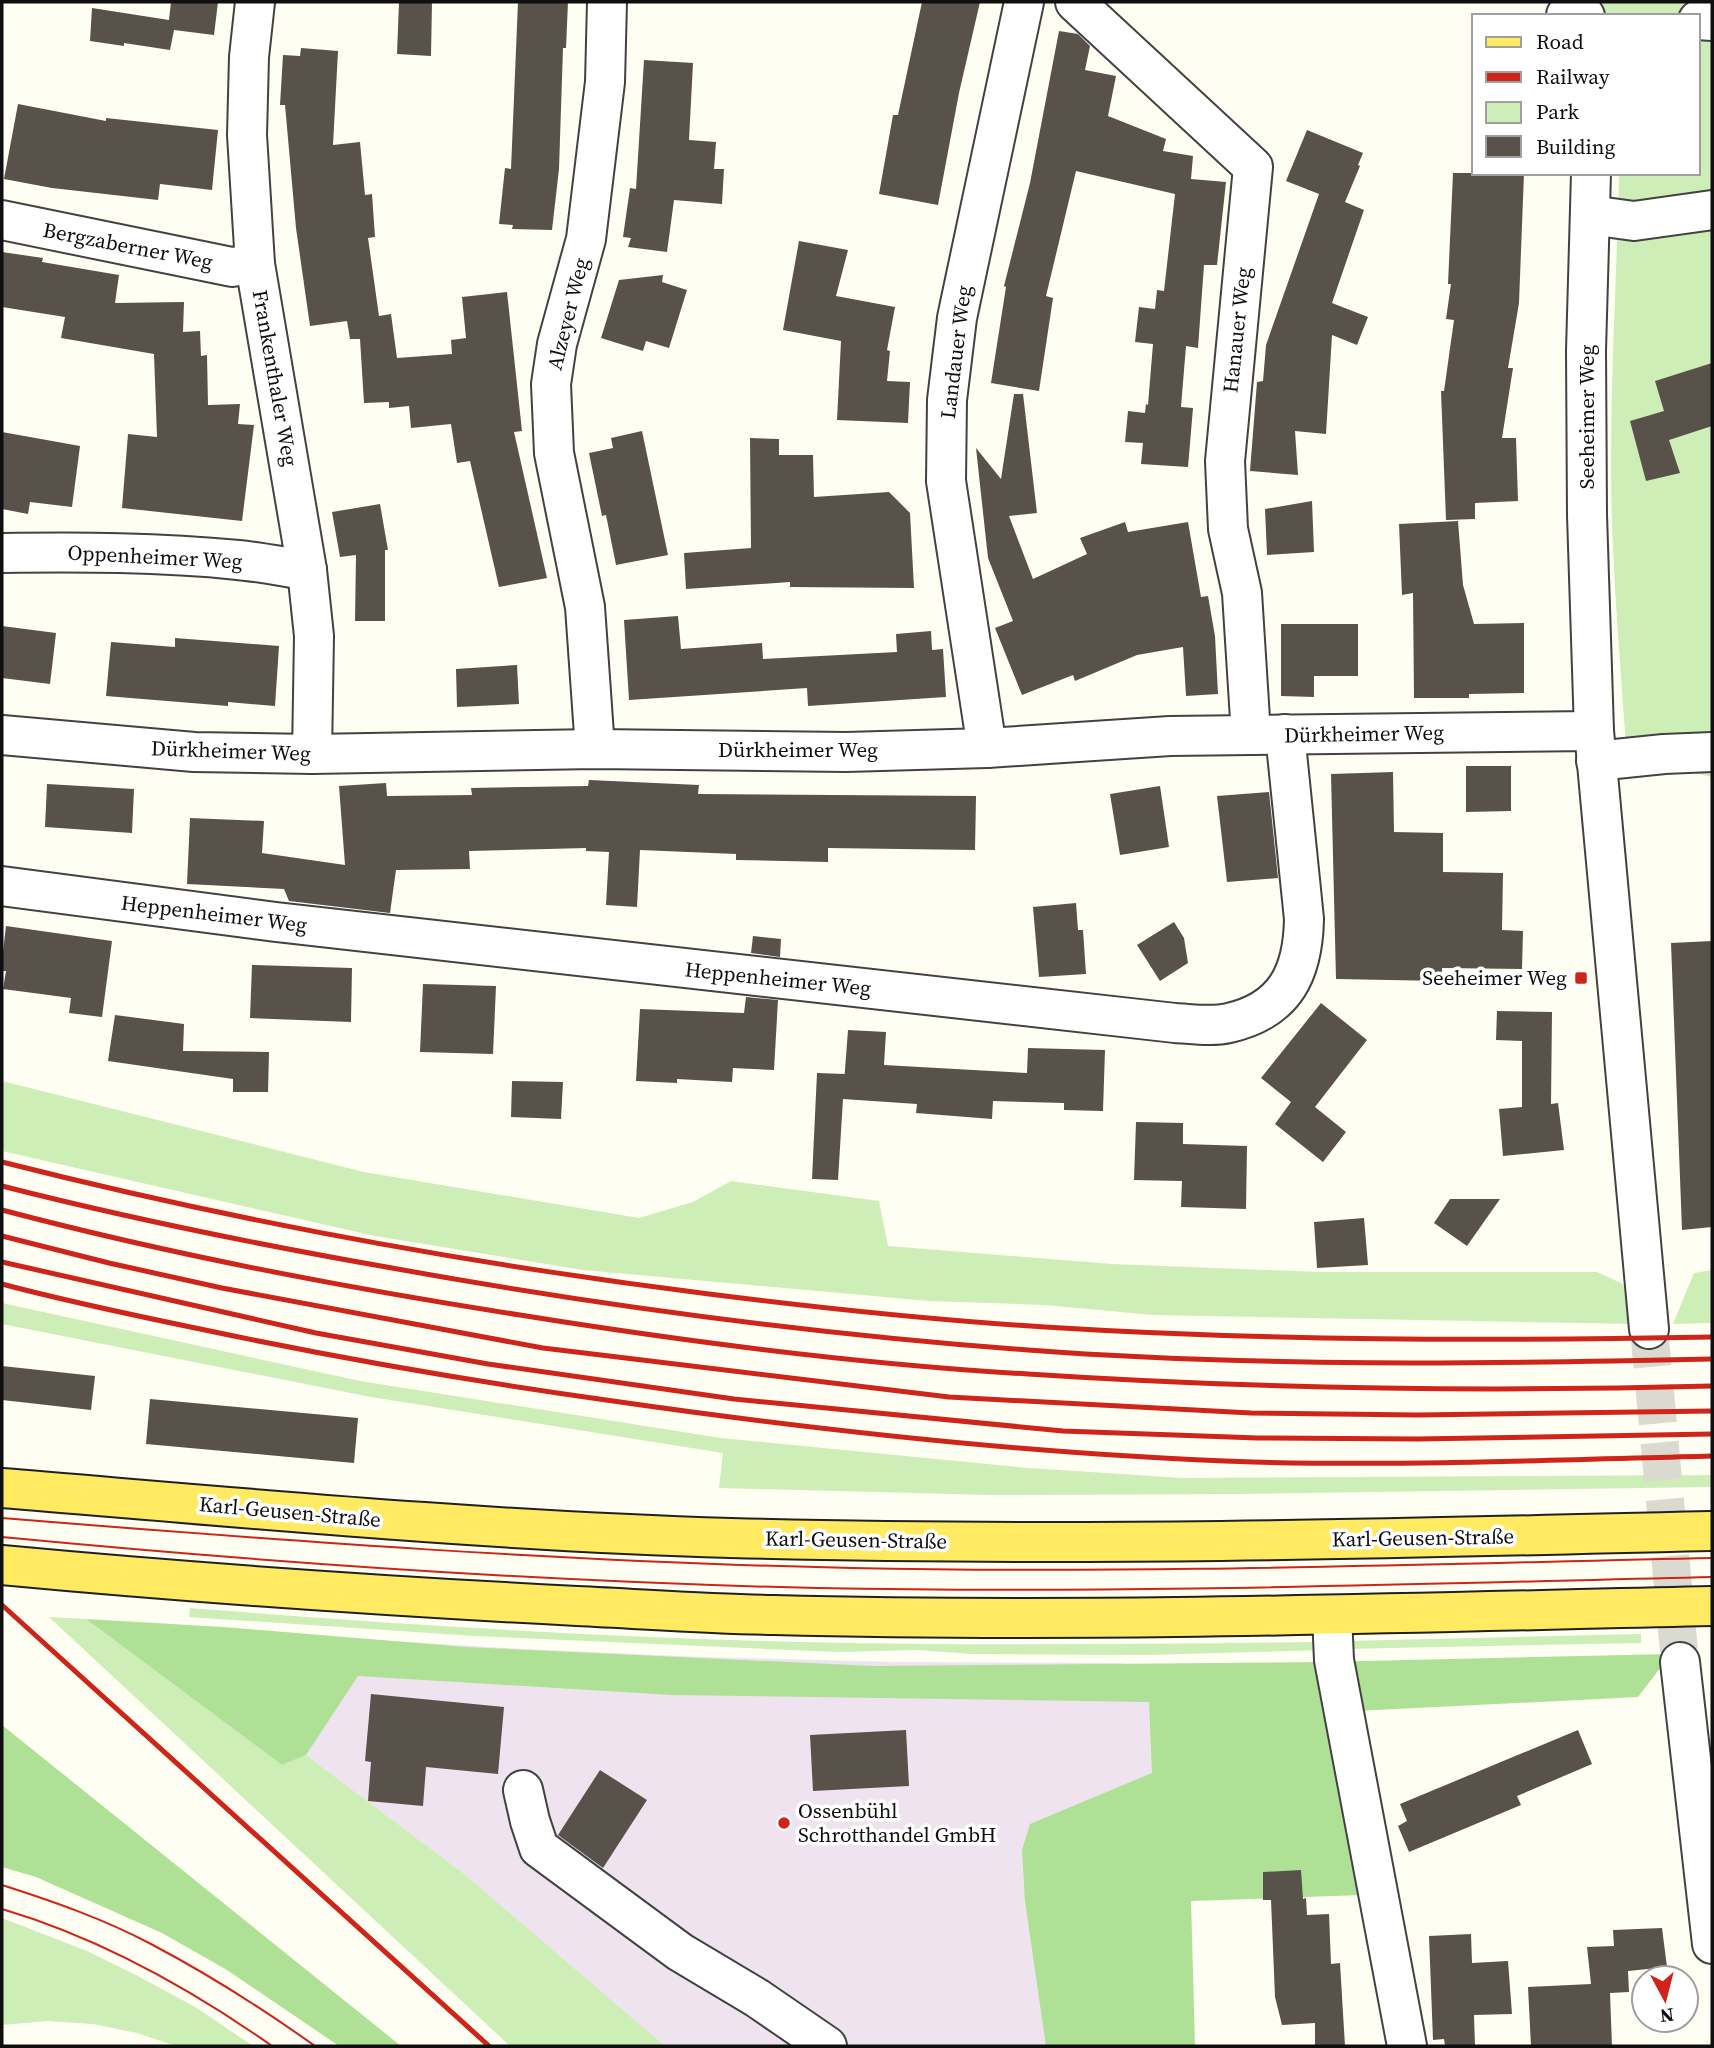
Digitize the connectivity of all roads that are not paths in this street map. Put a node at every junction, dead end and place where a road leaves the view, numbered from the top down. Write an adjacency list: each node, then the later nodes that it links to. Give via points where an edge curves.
1 (255, 2): 9 (street, Frankenthaler Weg, via 247,135)
2 (607, 2): 16 (street, Alzeyer Weg, via 605,82 586,239 556,344 551,384 554,453 585,607)
3 (1024, 2): 15 (street, Landauer Weg, via 957,318 947,400 946,481)
4 (1075, 2): 13 (street, Hanauer Weg, via 1253,167 1225,461 1227,528)
5 (1591, 175): 7 (street, Seeheimer Weg)
6 (1712, 210): 7 (street, via 1634,221)
7 (1590, 215): 14 (street, Seeheimer Weg, via 1587,515)
8 (2, 220): 9 (street, Bergzaberner Weg, via 232,267)
9 (255, 264): 11 (street, Frankenthaler Weg)
10 (2, 553): 11 (street, Oppenheimer Weg, via 159,554)
11 (307, 570): 18 (street, Frankenthaler Weg, via 314,636)
12 (2, 735): 18 (street, Dürkheimer Weg, via 194,752)
13 (1268, 735): 14 (street, Dürkheimer Weg); 15 (street, Dürkheimer Weg, via 1170,736); 19 (street, Heppenheimer Weg, via 1304,919 1303,943 1298,967 1272,1004 1228,1024 1148,1020 276,922)
14 (1595, 746): 17 (street, Dürkheimer Weg, via 1664,754); 20 (street, Seeheimer Weg)
15 (987, 748): 16 (street, Dürkheimer Weg)
16 (595, 750): 18 (street, Dürkheimer Weg)
17 (1712, 752)
18 (312, 754)
19 (2, 886)
20 (1649, 1329)
21 (2, 1488): 22 (main road, Karl-Geusen-Straße, via 450,1525 727,1538 1035,1544)
22 (1712, 1531)
23 (2, 1565): 25 (main road, via 454,1600 771,1615)
24 (1712, 1606): 25 (main road)
25 (1332, 1615): 31 (street, via 1334,1660)
26 (1680, 1662): 27 (street)
27 (1700, 1731): 29 (street)
28 (523, 1790): 30 (street, via 539,1848 680,1952)
29 (1712, 1944)
30 (827, 2046)
31 (1408, 2046)

